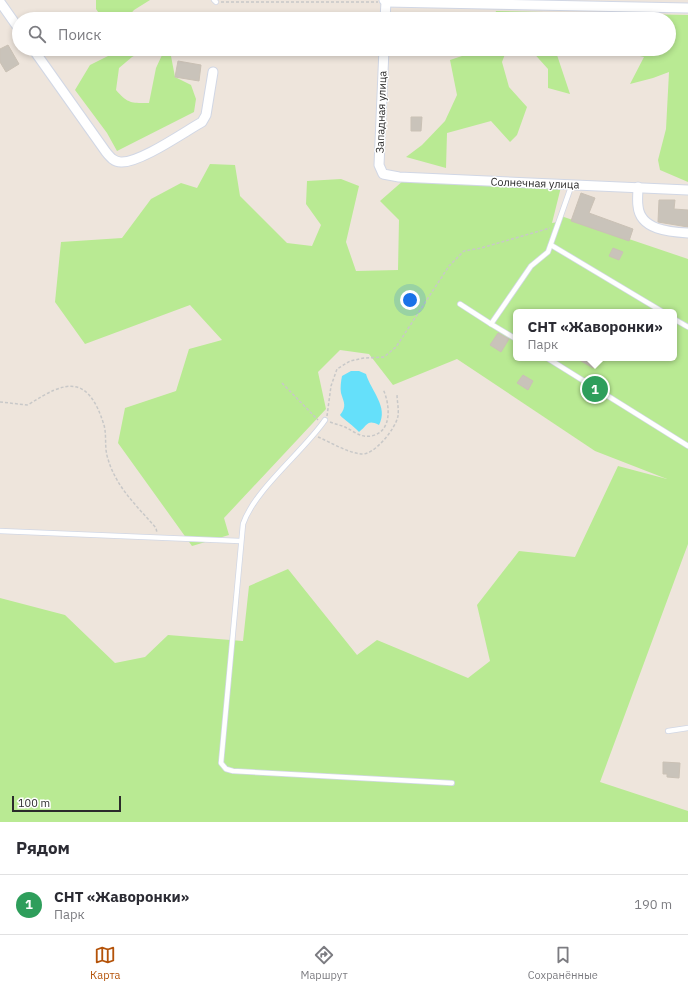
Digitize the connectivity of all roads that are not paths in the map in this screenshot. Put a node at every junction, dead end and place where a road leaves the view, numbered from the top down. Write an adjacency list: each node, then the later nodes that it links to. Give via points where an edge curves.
1 (385, 1): 3 (street); 4 (street)
2 (0, 2): 5 (street)
3 (688, 8)
4 (385, 12)
5 (12, 19)
6 (38, 56): 8 (street, via 106,152 115,161 122,162 147,154 202,122 206,115)
7 (384, 56): 9 (street, Западная улица, via 379,165)
8 (212, 72)
9 (383, 174): 10 (street, Солнечная улица, via 390,177)
10 (572, 184): 11 (street, Солнечная улица); 14 (lane)
11 (638, 187): 12 (street, Солнечная улица); 13 (street, via 638,207 648,223 668,232)
12 (688, 190)
13 (688, 233)
14 (551, 245): 16 (lane); 18 (lane, via 548,252 531,266)
15 (460, 304): 18 (lane)
16 (658, 309)
17 (677, 321): 19 (lane)
18 (491, 324): 20 (lane)
19 (688, 327)
20 (513, 337)
21 (552, 361): 23 (lane)
22 (325, 420): 25 (lane, via 315,435 250,507)
23 (688, 446)
24 (0, 531): 25 (lane)
25 (240, 541): 28 (lane, via 221,758 224,767 240,772)
26 (688, 728): 27 (lane)
27 (668, 731)
28 (452, 783)

